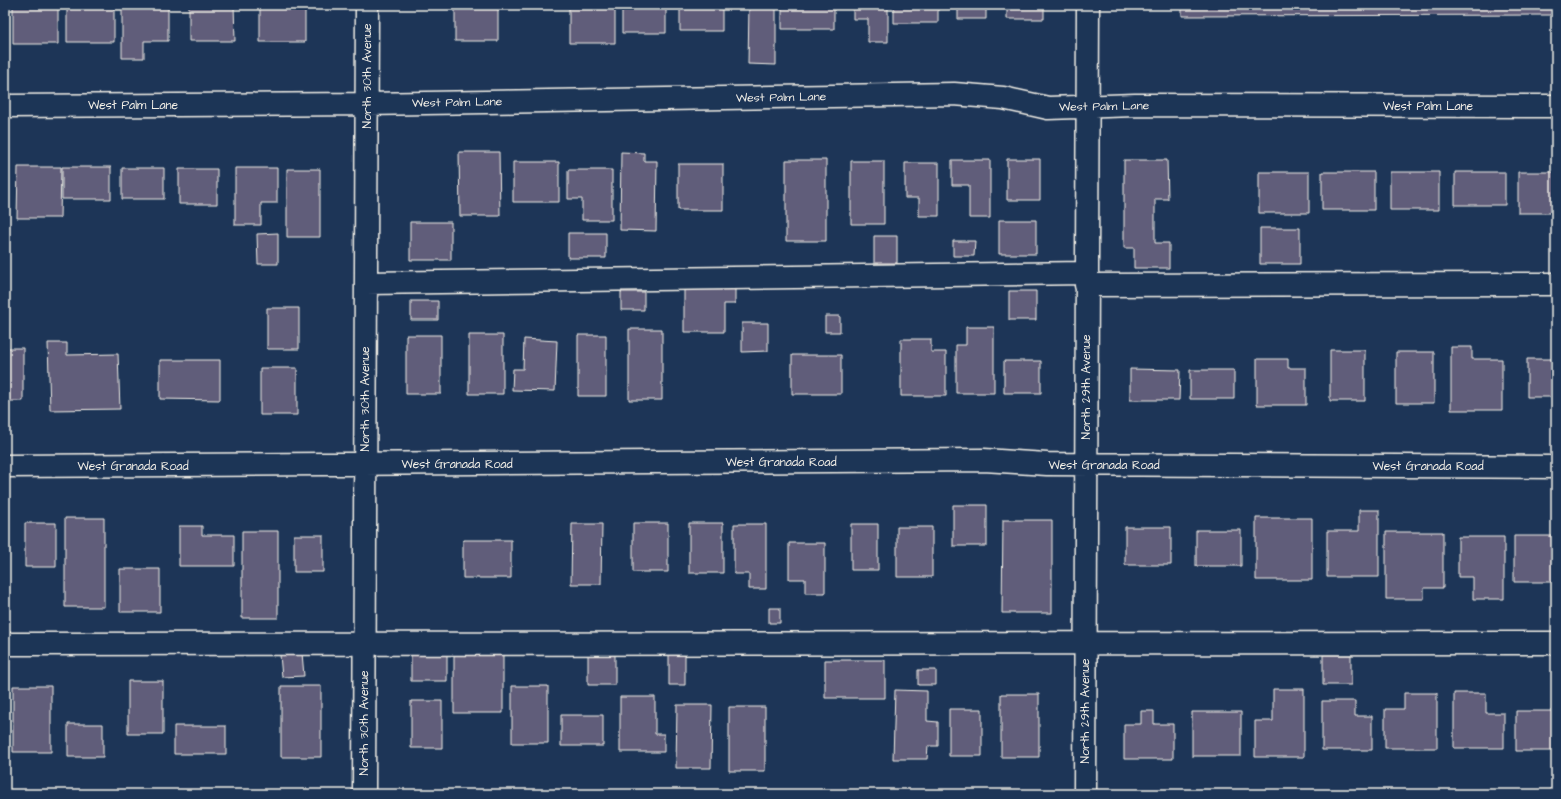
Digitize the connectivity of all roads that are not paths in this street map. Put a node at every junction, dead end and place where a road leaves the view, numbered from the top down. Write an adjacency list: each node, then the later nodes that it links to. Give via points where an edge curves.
1 (367, 5): 3 (street, North 30th Avenue)
2 (1088, 5): 6 (street, North 29th Avenue)
3 (367, 104): 4 (street, West Palm Lane); 6 (street, West Palm Lane, via 954,94 1003,98 1048,108); 8 (street, North 30th Avenue)
4 (5, 106)
5 (1556, 106): 6 (street, West Palm Lane)
6 (1088, 107): 7 (street, North 29th Avenue)
7 (1086, 279): 8 (street); 9 (street); 10 (street, North 29th Avenue)
8 (366, 283): 11 (street, North 30th Avenue)
9 (1556, 284)
10 (1086, 464): 11 (street, West Granada Road, via 976,460); 13 (street, West Granada Road); 14 (street, North 29th Avenue)
11 (365, 465): 12 (street, West Granada Road); 17 (street, North 30th Avenue)
12 (5, 466)
13 (1556, 467)
14 (1085, 642): 15 (street); 17 (street); 19 (street, North 29th Avenue)
15 (1556, 642)
16 (5, 644): 17 (street)
17 (364, 644): 18 (street, North 30th Avenue)
18 (364, 794)
19 (1085, 794)

